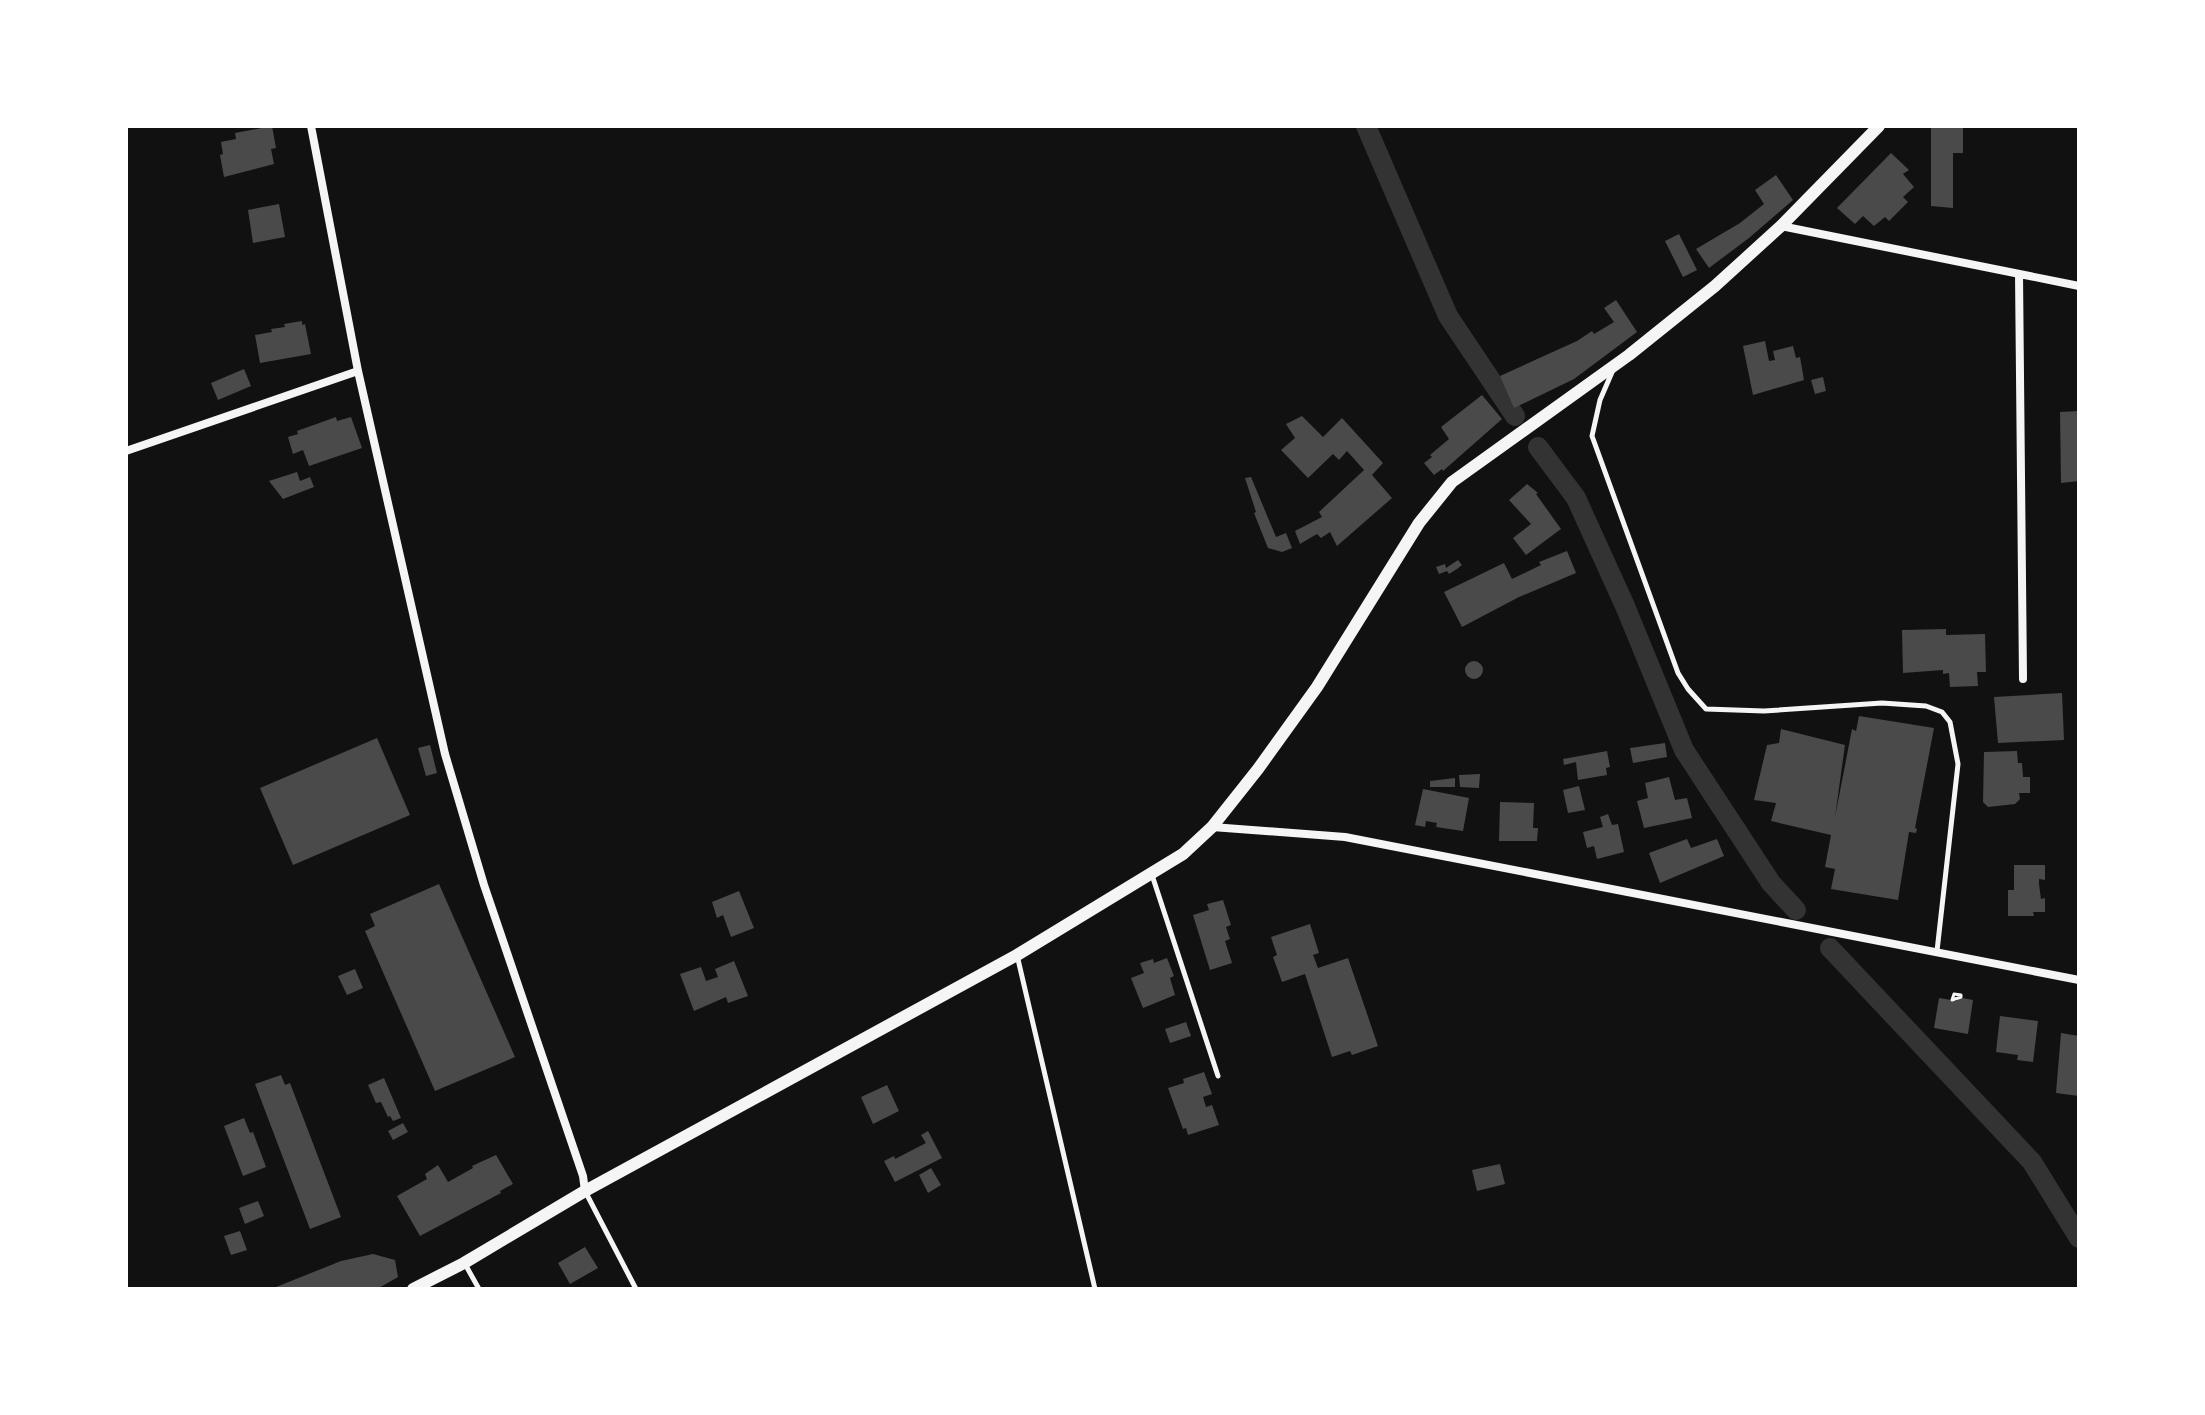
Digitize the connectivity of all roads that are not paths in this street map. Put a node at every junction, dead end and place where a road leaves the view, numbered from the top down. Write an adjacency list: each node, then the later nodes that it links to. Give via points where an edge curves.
1 (311, 126): 7 (street)
2 (1878, 127): 3 (street)
3 (1781, 226): 4 (street); 6 (street)
4 (2019, 274): 5 (street); 9 (street)
5 (2079, 286)
6 (1615, 364): 10 (street, via 1452,482 1419,523 1317,687); 12 (lane, via 1592,436 1678,673 1706,709 1882,703 1926,706 1950,722 1958,764)
7 (358, 371): 8 (street); 16 (street, via 448,766)
8 (126, 451)
9 (2023, 679)
10 (1212, 827): 11 (street); 12 (street, via 1345,837)
11 (1152, 873): 13 (street); 15 (lane)
12 (1937, 952): 14 (street)
13 (1017, 955): 16 (street); 21 (lane)
14 (2079, 980)
15 (1218, 1076)
16 (585, 1191): 17 (street); 20 (lane)
17 (464, 1263): 18 (street); 19 (lane)
18 (413, 1289)
19 (479, 1289)
20 (636, 1289)
21 (1095, 1289)

